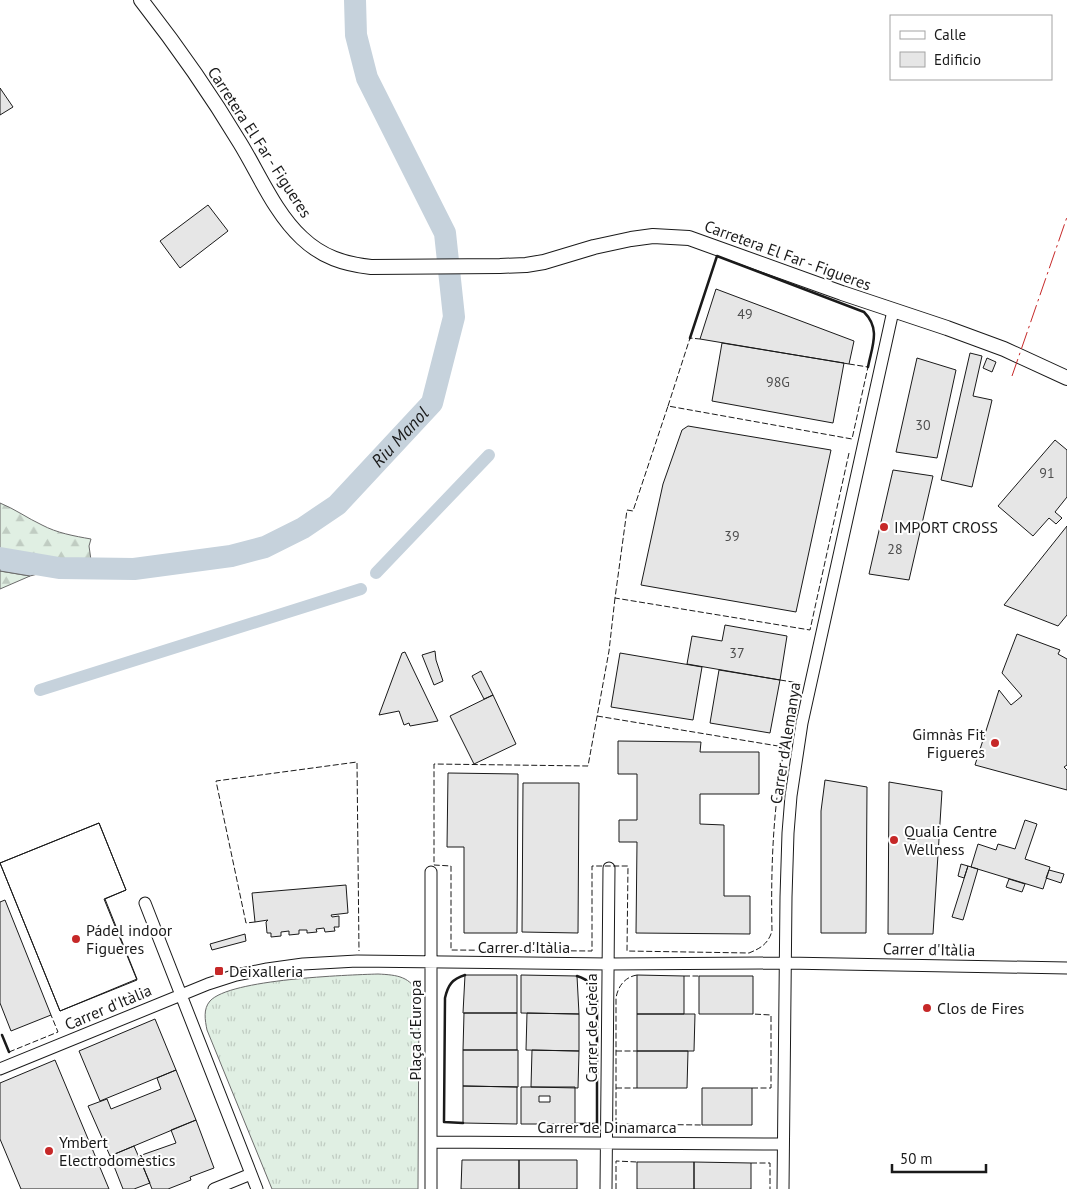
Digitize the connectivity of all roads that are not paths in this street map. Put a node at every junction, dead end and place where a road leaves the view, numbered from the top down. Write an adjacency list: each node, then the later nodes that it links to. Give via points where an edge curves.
1 (141, 0): 2 (street, Carretera El Far - Figueres, via 213,99 296,231 330,258 351,265 500,266 544,262 594,247 652,236 671,236 689,238)
2 (893, 310): 3 (street, Carretera El Far - Figueres, via 1004,349); 8 (street, Carrer d'Alemanya, via 795,764 788,833)
3 (1067, 378)
4 (609, 868): 9 (street, Carrer de Grècia)
5 (431, 872): 7 (street, Plaça d'Europa)
6 (145, 902): 11 (street)
7 (431, 962): 9 (street, Carrer d'Itàlia); 11 (street, Carrer d'Itàlia, via 302,964 236,975); 13 (street, Plaça d'Europa)
8 (786, 963): 9 (street, Carrer d'Itàlia); 10 (street, Carrer d'Itàlia); 15 (street, Carrer d'Alemanya)
9 (608, 964): 14 (street, Carrer de Grècia)
10 (1067, 968)
11 (180, 994): 12 (street, Carrer d'Itàlia); 16 (street)
12 (0, 1069)
13 (431, 1142): 14 (street, Carrer de Dinamarca); 19 (street, Plaça d'Europa)
14 (606, 1143): 15 (street, Carrer de Dinamarca); 20 (street, Carrer de Grècia)
15 (783, 1144): 21 (street, Carrer d'Alemanya)
16 (251, 1174): 17 (street); 18 (street)
17 (214, 1189)
18 (257, 1189)
19 (431, 1189)
20 (606, 1189)
21 (783, 1189)

